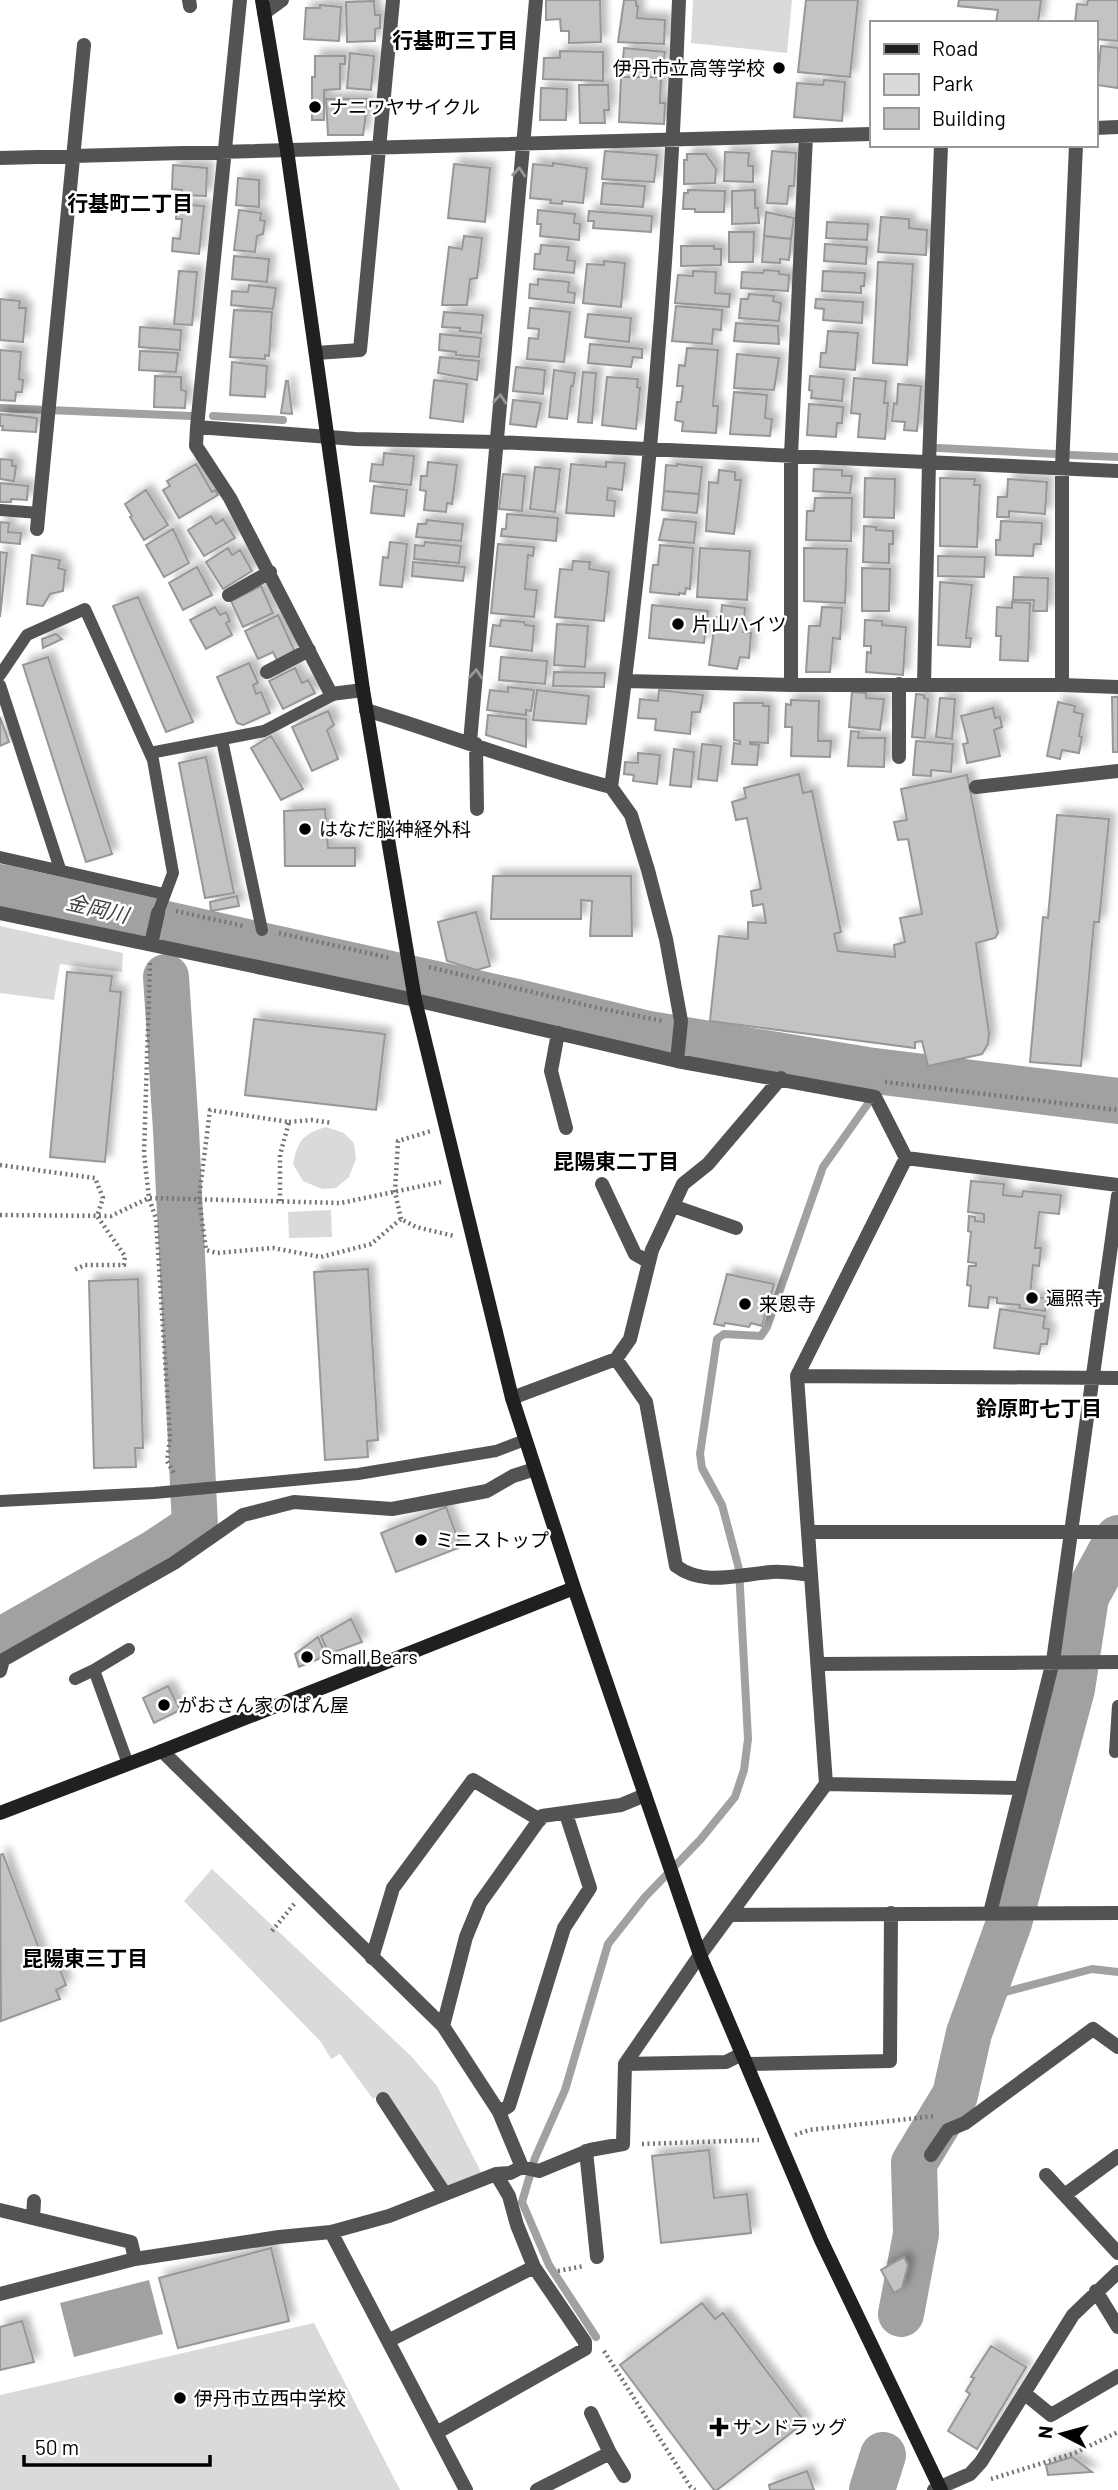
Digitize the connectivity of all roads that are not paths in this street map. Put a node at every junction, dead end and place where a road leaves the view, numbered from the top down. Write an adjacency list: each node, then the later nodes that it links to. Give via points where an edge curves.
1 (240, 0): 18 (street)
2 (282, 0): 6 (street)
3 (393, 0): 14 (street)
4 (536, 0): 13 (street)
5 (679, 0): 12 (street)
6 (263, 6): 17 (street)
7 (84, 45): 19 (street)
8 (1118, 127): 9 (street)
9 (1097, 128)
10 (870, 134): 11 (street)
11 (807, 136): 12 (street); 26 (street)
12 (674, 139): 13 (street); 25 (street)
13 (522, 142): 14 (street); 24 (street, one-way to 13)
14 (380, 146): 17 (street); 21 (street, via 360,350)
15 (942, 147): 27 (street)
16 (1076, 147): 28 (street)
17 (287, 150): 18 (street); 21 (street)
18 (226, 153): 19 (street); 22 (street)
19 (75, 156): 20 (street); 31 (street)
20 (0, 158)
21 (316, 353): 23 (street)
22 (197, 428): 23 (street); 33 (street, via 196,446)
23 (328, 438): 24 (street); 45 (street)
24 (496, 442): 25 (street); 49 (street, one-way to 24)
25 (651, 449): 26 (street); 38 (street)
26 (791, 455): 27 (street); 42 (street)
27 (929, 462): 28 (street); 40 (street)
28 (1062, 468): 29 (street); 43 (street)
29 (1118, 471)
30 (0, 510): 31 (lane)
31 (38, 513): 32 (street)
32 (37, 529)
33 (270, 572): 34 (street); 35 (street)
34 (229, 595)
35 (309, 650): 36 (street); 46 (street)
36 (267, 672)
37 (0, 675): 50 (lane, via 27,635 85,609)
38 (625, 681): 42 (street); 53 (street)
39 (898, 684): 40 (street); 42 (street); 51 (street)
40 (924, 684): 43 (street)
41 (0, 685): 57 (lane)
42 (791, 685)
43 (1062, 685): 44 (street)
44 (1118, 687)
45 (363, 690): 46 (street); 47 (street)
46 (335, 694): 48 (lane, via 264,731)
47 (366, 709): 49 (street); 63 (street)
48 (222, 740): 50 (lane); 61 (lane)
49 (473, 743): 53 (street); 55 (street)
50 (150, 753): 58 (lane, via 173,873)
51 (899, 757)
52 (1118, 771): 54 (street)
53 (611, 787): 65 (street, via 631,815 666,939 681,1021)
54 (976, 787)
55 (477, 809)
56 (0, 857): 57 (lane)
57 (60, 869): 58 (lane)
58 (164, 894): 59 (lane)
59 (158, 912): 62 (street)
60 (0, 913): 62 (street)
61 (262, 930)
62 (152, 938): 63 (street)
63 (415, 1000): 64 (street); 79 (street)
64 (558, 1033): 65 (street); 67 (street, via 551,1071)
65 (677, 1061): 66 (street)
66 (780, 1078): 68 (street, via 875,1097); 72 (street, via 708,1164 683,1184)
67 (566, 1128)
68 (906, 1158): 70 (street); 76 (street)
69 (602, 1184): 74 (street, via 635,1254)
70 (1118, 1185)
71 (1118, 1196): 77 (street)
72 (673, 1206): 73 (street); 74 (street)
73 (736, 1228)
74 (649, 1262): 75 (street, via 630,1339)
75 (616, 1359): 79 (street); 86 (street, via 646,1402 676,1566 688,1575 731,1578 774,1572)
76 (797, 1376): 77 (street); 83 (street)
77 (1092, 1377): 78 (street); 84 (street)
78 (1118, 1378)
79 (512, 1398): 80 (street)
80 (525, 1440): 81 (street); 82 (lane, via 495,1451 358,1474)
81 (535, 1469): 87 (street); 93 (street, via 487,1491 392,1509 295,1502 243,1515 174,1563 3,1660)
82 (0, 1501)
83 (808, 1532): 84 (street); 86 (street)
84 (1072, 1532): 85 (street); 89 (street)
85 (1117, 1532)
86 (811, 1575): 91 (street)
87 (574, 1588): 96 (street); 101 (street)
88 (129, 1648): 92 (lane)
89 (1053, 1661): 90 (street); 91 (street); 100 (street)
90 (1118, 1662)
91 (819, 1664): 99 (street)
92 (93, 1670): 94 (lane); 98 (lane)
93 (0, 1671)
94 (75, 1679)
95 (1118, 1706): 97 (lane)
96 (162, 1751): 98 (street); 110 (street)
97 (1115, 1752)
98 (128, 1764): 102 (street)
99 (826, 1784): 100 (street); 108 (street)
100 (1020, 1788): 106 (street)
101 (645, 1795): 103 (street, via 621,1805); 109 (street)
102 (0, 1813)
103 (566, 1814): 104 (street); 116 (street, via 590,1888 564,1928 509,2106)
104 (540, 1820): 110 (street, via 472,1780 393,1888); 111 (street, via 480,1903 466,1937)
105 (891, 1913): 106 (street); 108 (street); 113 (street, via 890,2061)
106 (989, 1913): 107 (street)
107 (1118, 1913)
108 (730, 1915): 109 (street)
109 (700, 1955): 113 (street); 114 (street)
110 (372, 1958): 111 (street)
111 (443, 2026): 116 (street)
112 (1118, 2047): 118 (street, via 1093,2029 965,2123 948,2130)
113 (745, 2059): 114 (street); 144 (street, via 821,2240)
114 (625, 2064): 117 (street, via 623,2144)
115 (383, 2099): 123 (street)
116 (499, 2112): 120 (street)
117 (586, 2151): 120 (street, via 539,2171); 130 (street)
118 (931, 2155)
119 (1118, 2156): 124 (street)
120 (522, 2167): 121 (street)
121 (496, 2174): 123 (street); 132 (street, via 509,2196)
122 (1046, 2175): 124 (street)
123 (445, 2194): 128 (street, via 389,2217)
124 (1066, 2194): 129 (street)
125 (34, 2201): 127 (street)
126 (0, 2210): 127 (street)
127 (33, 2218): 131 (street, via 131,2242)
128 (331, 2232): 131 (street); 137 (street)
129 (1118, 2253)
130 (597, 2256)
131 (135, 2259): 135 (street)
132 (536, 2270): 137 (street); 141 (street, via 585,2342 585,2349)
133 (1118, 2272): 134 (street)
134 (1096, 2291): 136 (street); 139 (street, via 1073,2315)
135 (0, 2294)
136 (1118, 2327)
137 (388, 2341): 141 (street)
138 (1118, 2376): 139 (street, via 1051,2415)
139 (1024, 2393): 144 (street, via 981,2462 970,2474)
140 (591, 2413): 142 (street)
141 (438, 2432): 145 (street)
142 (610, 2453): 143 (street); 146 (street)
143 (624, 2476)
144 (938, 2489)
145 (466, 2490)
146 (537, 2490)

